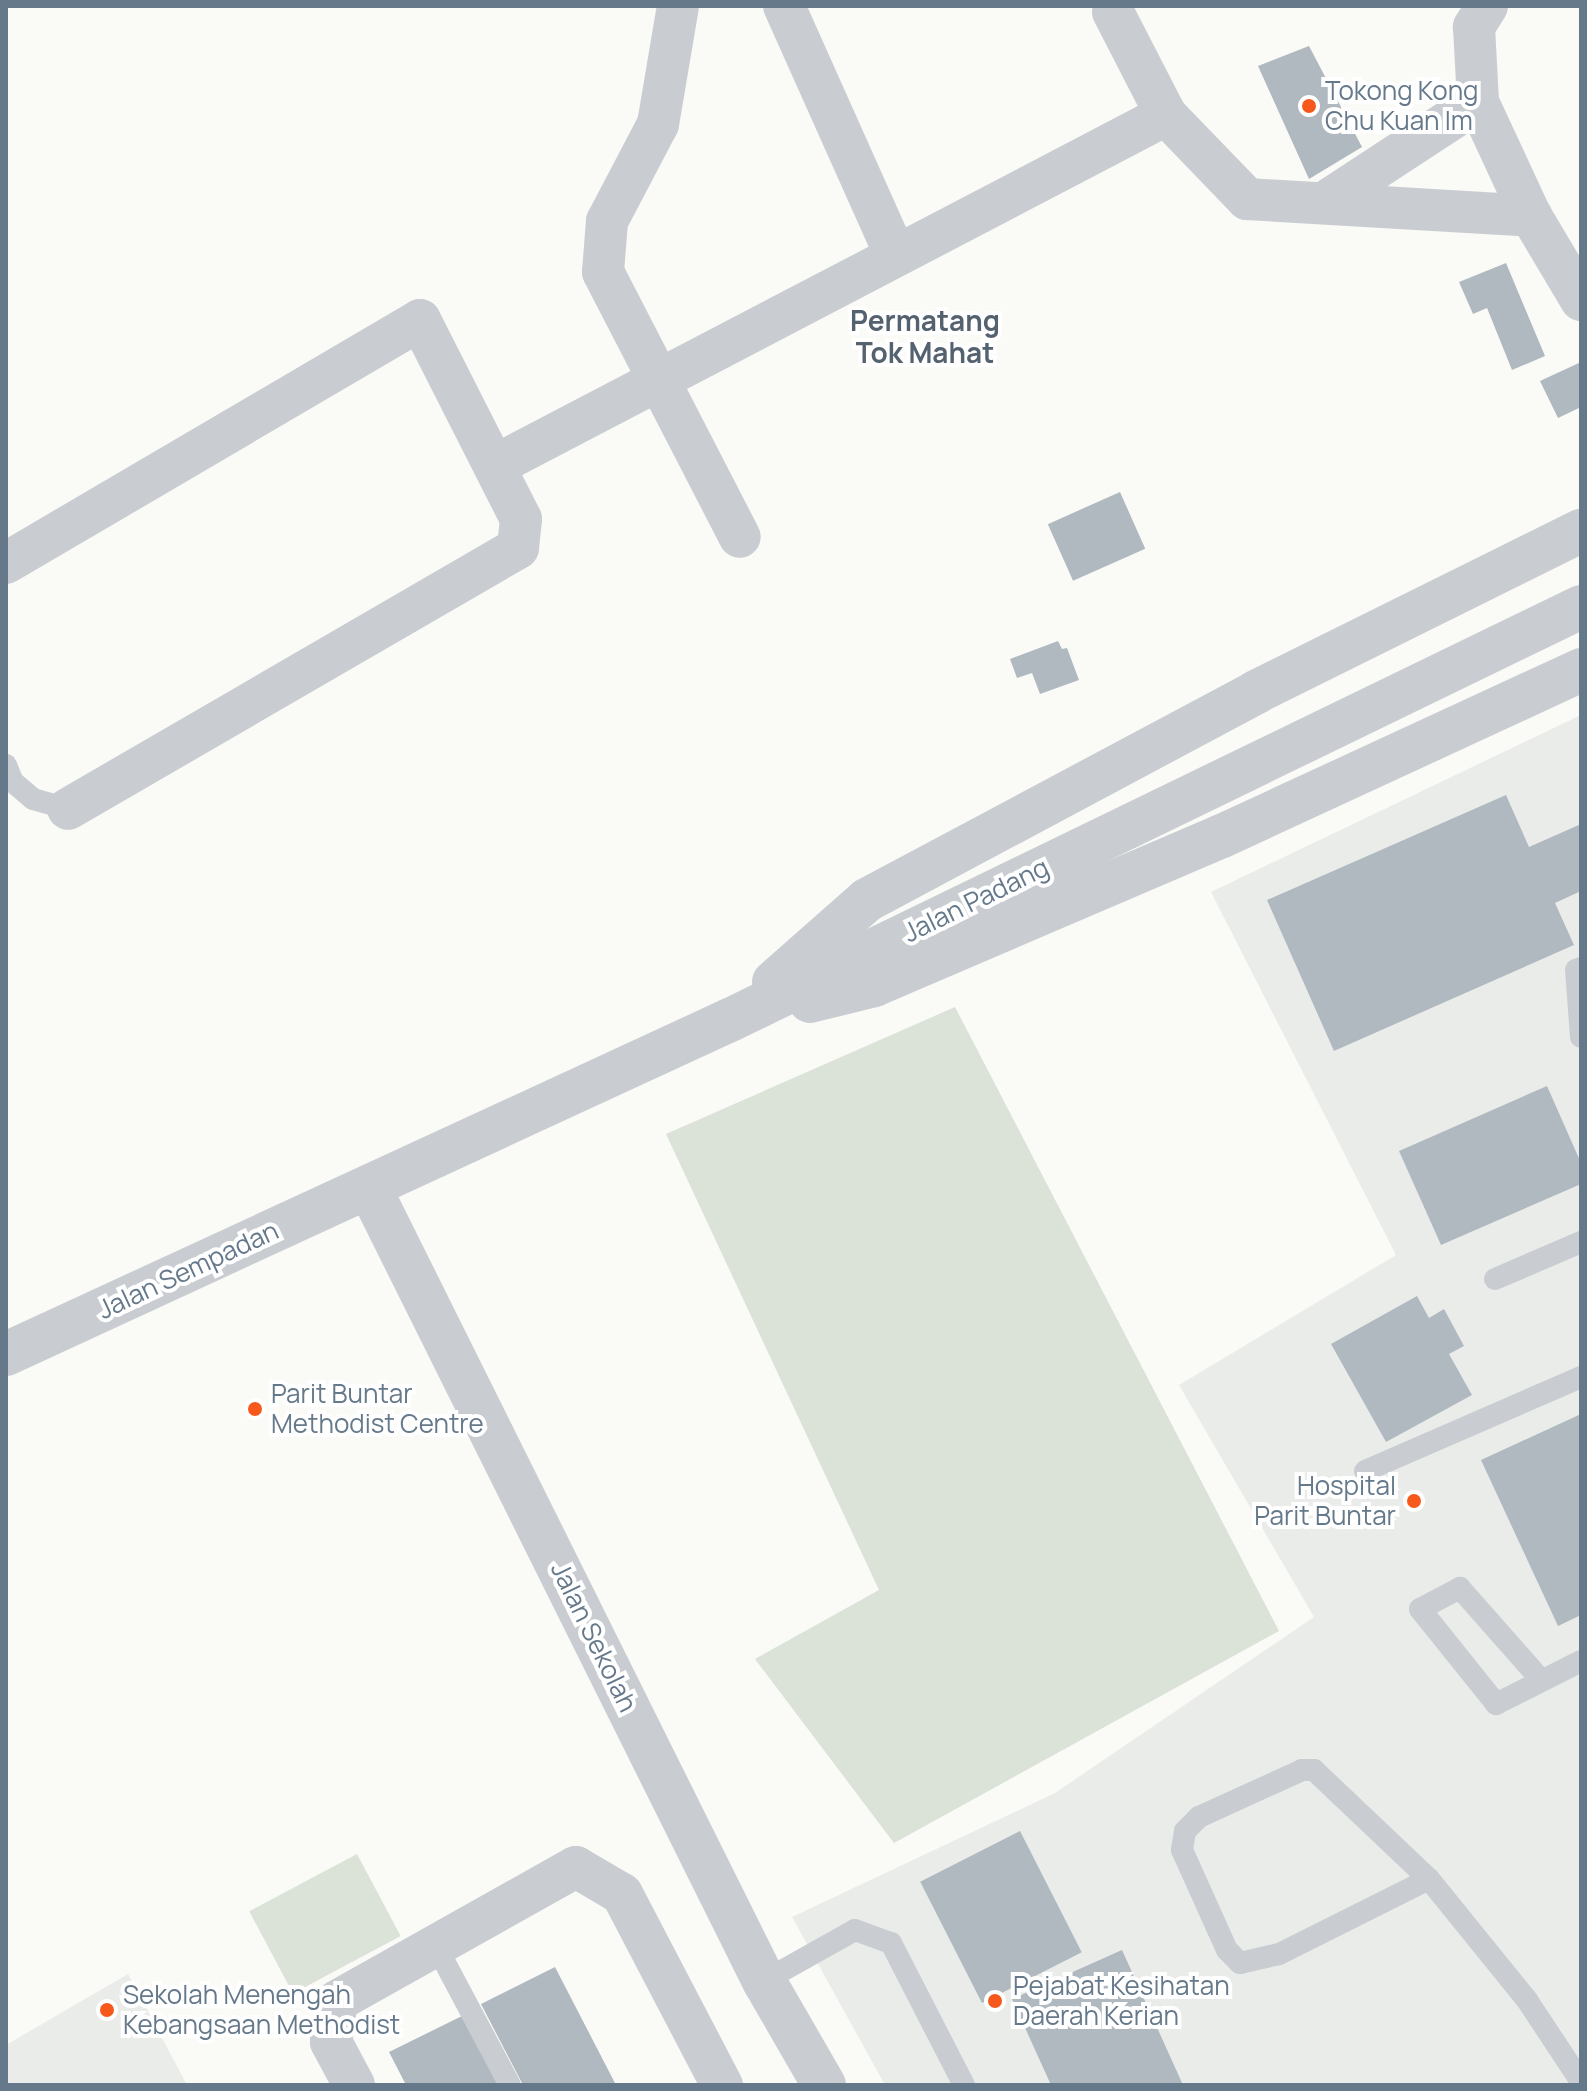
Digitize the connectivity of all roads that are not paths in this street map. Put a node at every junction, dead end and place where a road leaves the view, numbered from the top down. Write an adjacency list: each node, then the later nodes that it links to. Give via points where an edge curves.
1 (678, 6): 11 (street, via 658,124 607,221 603,272)
2 (784, 6): 9 (street)
3 (1487, 6): 5 (street, via 1474,27)
4 (1113, 12): 6 (street)
5 (1478, 102): 7 (street); 8 (street)
6 (1166, 115): 7 (street, via 1247,199); 9 (street)
7 (1325, 202): 8 (street)
8 (1531, 216): 10 (street)
9 (895, 254): 11 (street)
10 (1581, 300)
11 (656, 377): 12 (street); 14 (street)
12 (496, 465): 15 (street, via 420,320); 19 (street, via 521,519 518,548)
13 (1581, 531): 21 (street, via 1256,692 867,900)
14 (740, 537)
15 (6, 563)
16 (1581, 607): 21 (street, Jalan Padang)
17 (1581, 670): 21 (street, via 1222,836 874,985)
18 (6, 765): 19 (lane, via 13,782 33,799)
19 (68, 809)
20 (1581, 968): 22 (lane, via 1576,970)
21 (730, 1020): 23 (street, Jalan Padang)
22 (1581, 1037)
23 (369, 1187): 26 (street, Jalan Sempadan); 33 (street, Jalan Sekolah)
24 (1581, 1242): 25 (lane)
25 (1495, 1279)
26 (6, 1354)
27 (1581, 1377): 28 (lane)
28 (1365, 1471)
29 (1581, 1661): 30 (lane)
30 (1541, 1680): 30 (lane, via 1460,1588 1420,1609 1496,1704)
31 (1429, 1879): 31 (lane, via 1314,1770 1302,1770 1199,1817 1185,1831 1182,1850 1227,1950 1240,1963 1279,1954); 34 (lane, via 1527,2000)
32 (436, 1946): 35 (street, via 337,2001 331,2042); 36 (lane); 37 (street, via 576,1867 622,1894)
33 (764, 1981): 38 (street, Jalan Sekolah); 39 (lane, via 855,1930 891,1943)
34 (1581, 2082)
35 (354, 2085)
36 (510, 2085)
37 (722, 2085)
38 (824, 2085)
39 (964, 2085)

